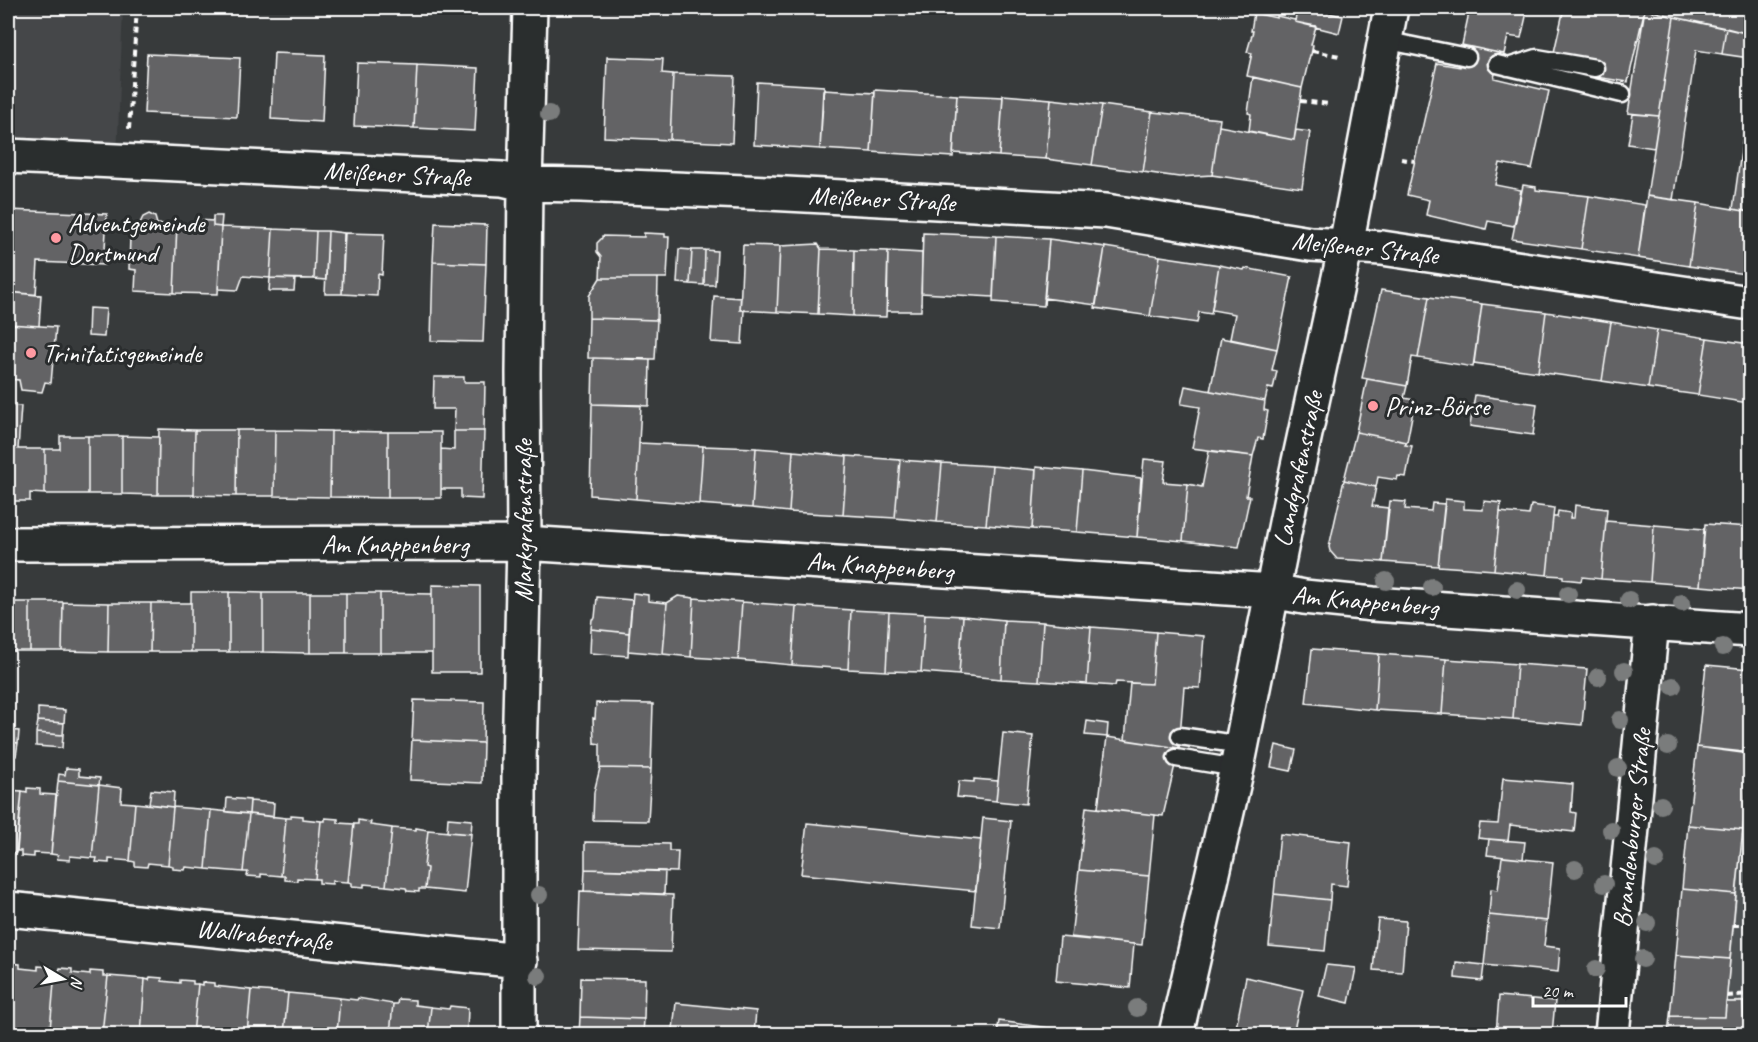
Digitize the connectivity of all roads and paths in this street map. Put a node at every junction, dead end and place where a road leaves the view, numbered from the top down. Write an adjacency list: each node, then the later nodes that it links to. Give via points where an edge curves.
1 (137, 8): 15 (path)
2 (530, 8): 16 (street, Markgrafenstraße)
3 (1391, 8): 4 (street, Landgrafenstraße)
4 (1384, 40): 7 (lane); 17 (street, Landgrafenstraße)
5 (1312, 51): 6 (path)
6 (1340, 56)
7 (1467, 57)
8 (1595, 68): 9 (lane, via 1537,58 1502,66)
9 (1622, 94)
10 (1300, 101): 11 (path)
11 (1330, 105)
12 (8, 156): 15 (street, Meißener Straße)
13 (1401, 159): 14 (path)
14 (1414, 161)
15 (127, 162): 16 (street, Meißener Straße, via 502,179)
16 (525, 184): 17 (street, Meißener Straße, via 1106,211 1302,242); 19 (street, Markgrafenstraße)
17 (1346, 245): 18 (street, Meißener Straße); 21 (street, Landgrafenstraße)
18 (1750, 303)
19 (524, 543): 20 (street, Am Knappenberg); 21 (street, Am Knappenberg); 30 (street, Markgrafenstraße)
20 (8, 544)
21 (1273, 591): 22 (street, Am Knappenberg, via 1374,604); 25 (street, Landgrafenstraße)
22 (1652, 622): 23 (street, Am Knappenberg); 35 (street, Brandenburger Straße)
23 (1750, 630)
24 (1180, 736): 25 (lane)
25 (1240, 756): 26 (lane); 34 (street, Landgrafenstraße)
26 (1176, 758)
27 (8, 909): 30 (street, Wallrabestraße)
28 (1733, 925): 29 (path)
29 (1750, 925)
30 (520, 961): 33 (street, Markgrafenstraße)
31 (1750, 994): 32 (path)
32 (1727, 996)
33 (519, 1035)
34 (1176, 1035)
35 (1612, 1035)

